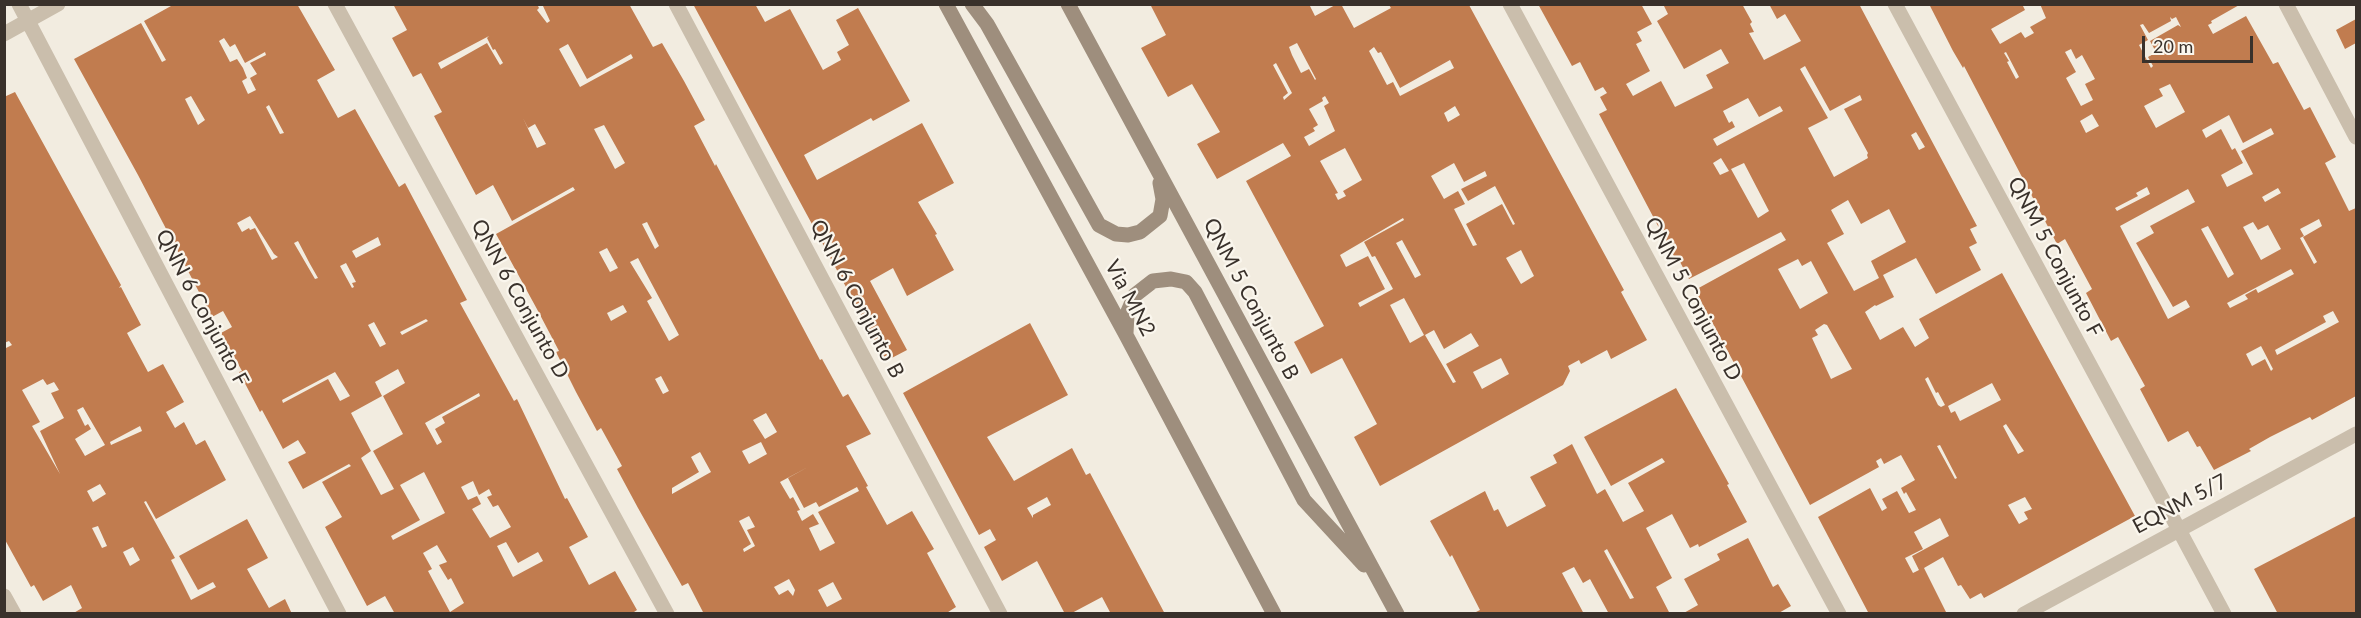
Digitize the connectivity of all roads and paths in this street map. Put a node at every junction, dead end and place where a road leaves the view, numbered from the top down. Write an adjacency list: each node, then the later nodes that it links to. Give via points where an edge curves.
1 (19, 4): 11 (street, QNN 6 Conjunto F)
2 (58, 4): 11 (street)
3 (335, 4): 22 (street, QNN 6 Conjunto D)
4 (676, 4): 23 (street, QNN 6 Conjunto B)
5 (946, 4): 15 (main road, Via MN2)
6 (972, 4): 14 (main road, via 987,24 1099,225 1128,235 1140,232 1160,216 1163,199)
7 (1068, 4): 14 (main road, QNM 5 Conjunto B)
8 (1510, 4): 26 (street, QNM 5 Conjunto D)
9 (1895, 4): 17 (street, QNM 5 Conjunto F)
10 (2286, 4): 13 (street)
11 (28, 21): 12 (street); 21 (street, QNN 6 Conjunto F)
12 (4, 34)
13 (2356, 137)
14 (1158, 169): 18 (main road, QNM 5 Conjunto B)
15 (1126, 334): 18 (main road, via 1127,314 1135,295 1153,281 1186,282 1195,292 1304,500); 24 (main road, Via MN2)
16 (2356, 434): 17 (street, EQNM 5/7)
17 (2178, 528): 27 (street, EQNM 5/7); 28 (street, QNM 5 Conjunto F)
18 (1380, 582): 25 (main road, QNM 5 Conjunto B)
19 (4, 596): 20 (street)
20 (14, 614)
21 (339, 614)
22 (667, 614)
23 (1000, 614)
24 (1274, 614)
25 (1397, 614)
26 (1839, 614)
27 (2024, 614)
28 (2224, 614)

